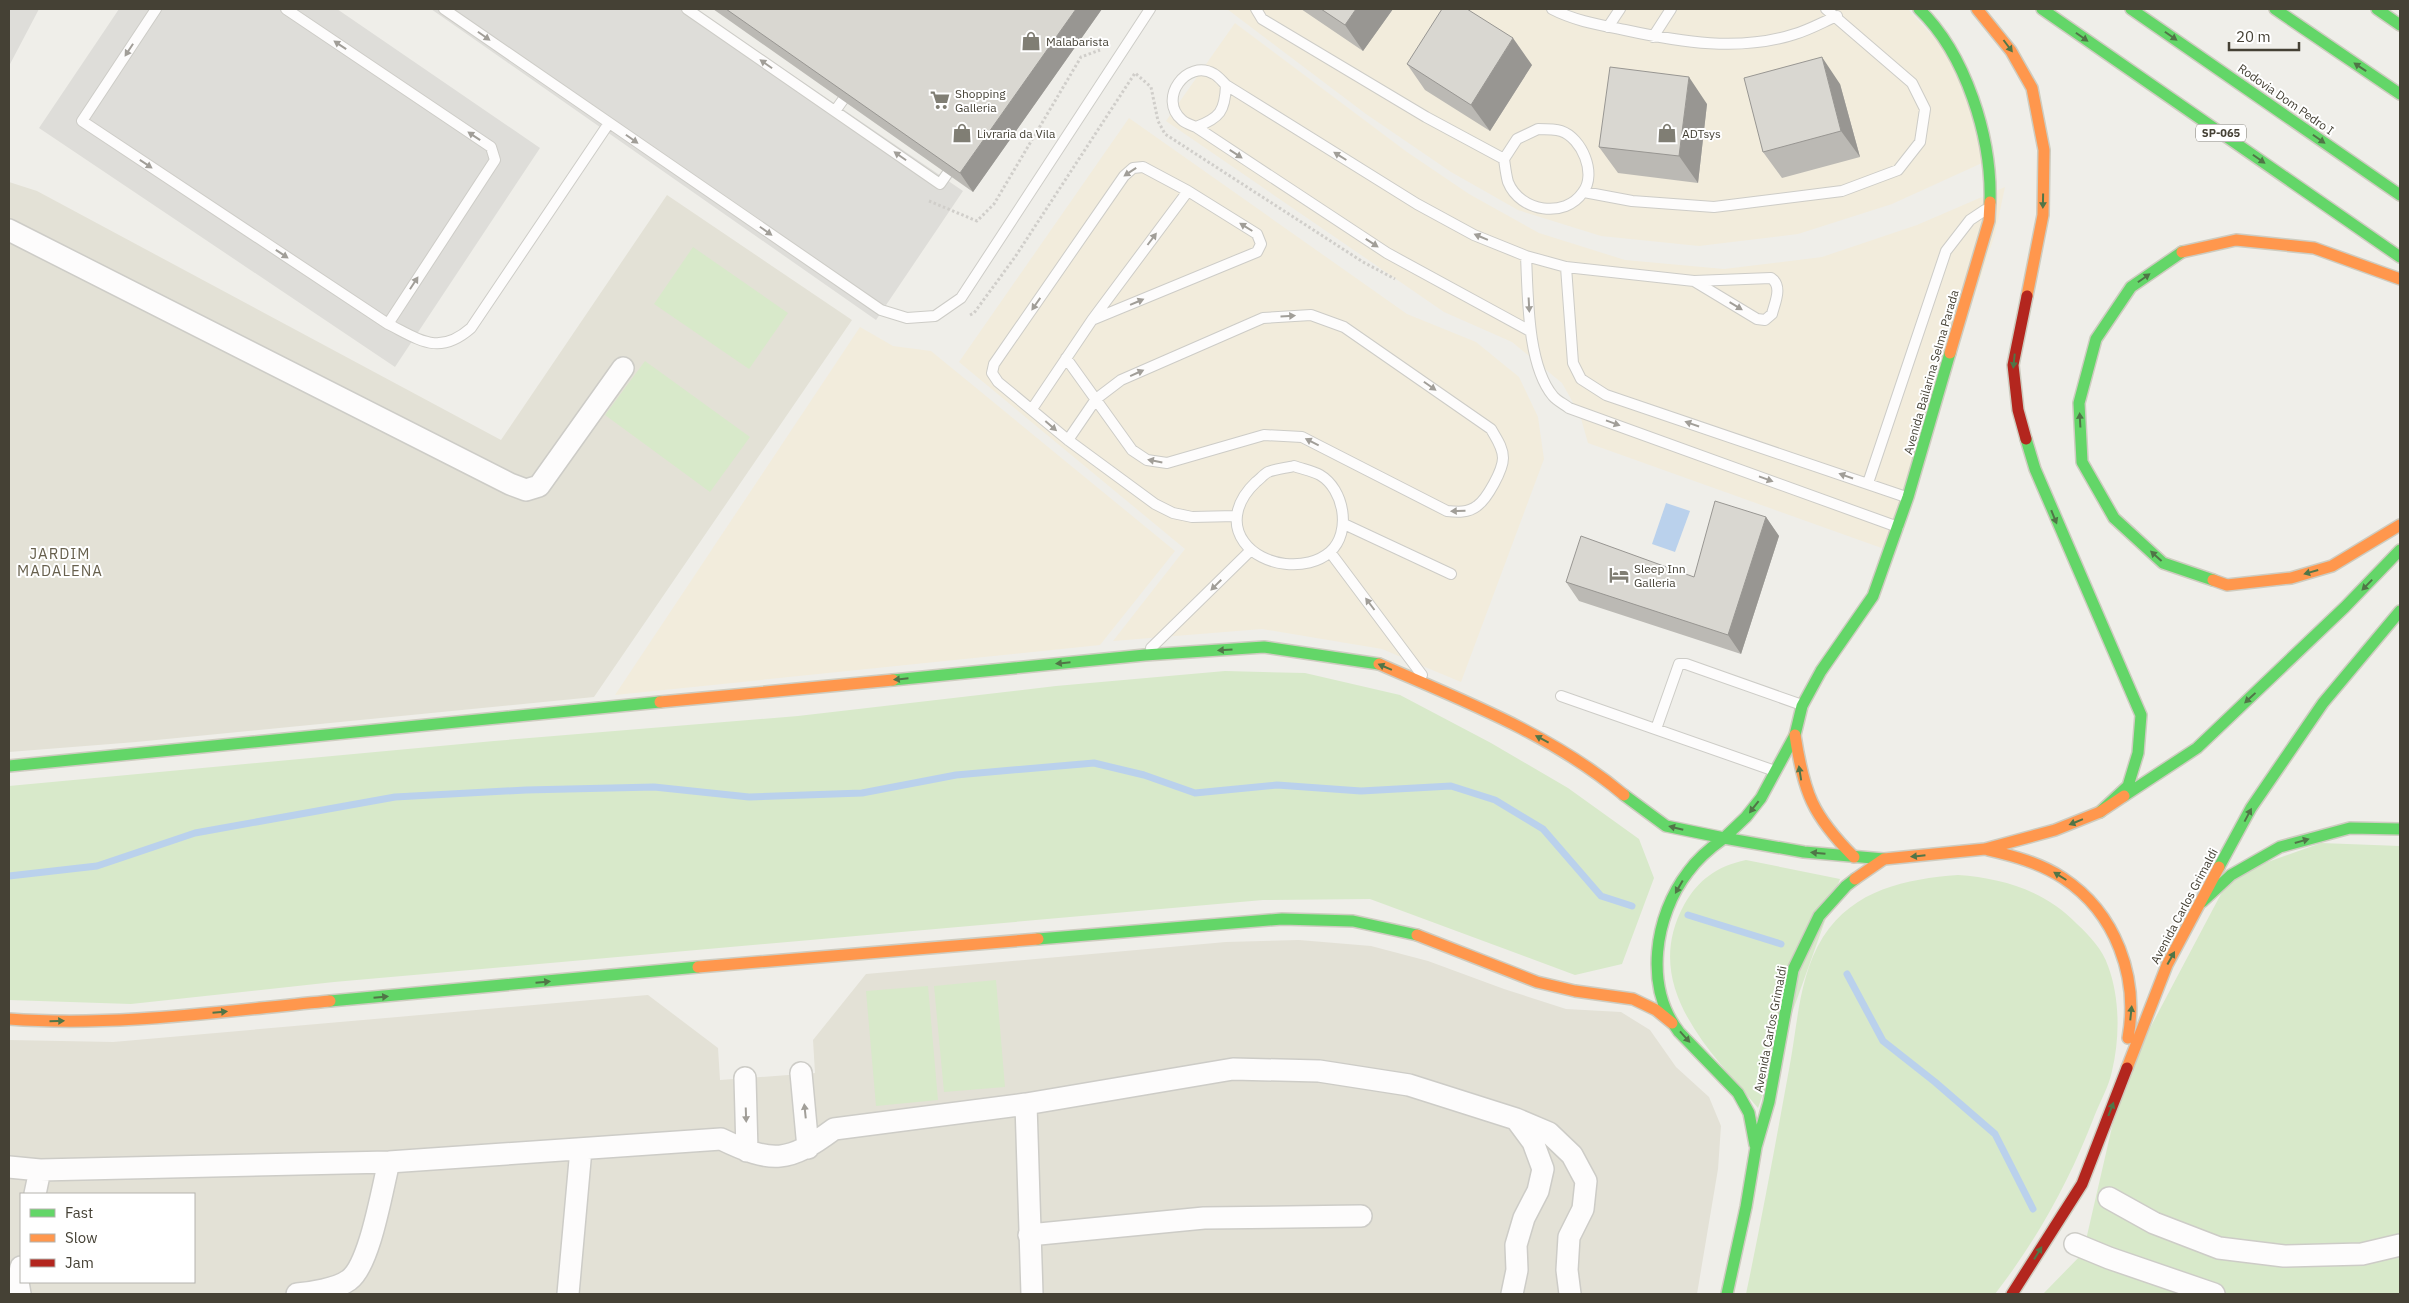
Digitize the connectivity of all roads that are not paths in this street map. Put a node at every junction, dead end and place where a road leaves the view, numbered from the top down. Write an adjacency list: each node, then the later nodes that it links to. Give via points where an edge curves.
1 (156, 9): 41 (lane, one-way to 41, via 82,121)
2 (286, 9): 41 (lane, one-way to 2, via 495,160 491,148)
3 (444, 9): 26 (lane, one-way to 26)
4 (687, 9): 25 (lane, one-way to 4)
5 (1150, 9): 26 (lane, one-way to 5, via 881,310 907,318 935,316 961,298)
6 (1256, 9): 29 (lane, via 1270,24 1426,117)
7 (1552, 9): 17 (lane)
8 (1620, 9): 20 (lane)
9 (1671, 9): 21 (lane)
10 (1826, 9): 18 (lane)
11 (1919, 9): 33 (main road, Avenida Bailarina Selma Parada, via 1954,56 1974,95 1985,139)
12 (1977, 9): 67 (main road, one-way to 67, via 2012,51 2032,88 2044,150 2043,216 2013,365 2018,410 2035,469 2141,714 2138,754 2128,786)
13 (2042, 9): 36 (main road, SP-065, one-way to 36)
14 (2131, 9): 32 (main road, Rodovia Dom Pedro I, one-way to 32)
15 (2275, 9): 24 (main road, one-way to 15)
16 (2377, 9): 19 (main road)
17 (1569, 13): 20 (lane)
18 (1837, 16): 21 (lane, via 1794,35 1761,41 1714,45); 31 (lane, via 1912,83 1926,109 1920,142 1898,170 1842,191 1714,207 1632,201)
19 (2400, 25)
20 (1608, 27): 21 (lane)
21 (1653, 36)
22 (857, 81): 25 (lane)
23 (1226, 84): 27 (lane, via 1225,104 1220,112 1214,120); 27 (lane, via 1214,73 1198,70 1183,76 1173,90 1173,106 1181,120); 35 (lane, one-way to 23, via 1474,235 1417,204)
24 (2400, 94)
25 (835, 110): 28 (lane, one-way to 25, via 940,184)
26 (609, 122): 41 (lane, via 471,328 458,340 442,344 424,342)
27 (1196, 127): 42 (lane, one-way to 42, via 1387,253)
28 (962, 153)
29 (1504, 159): 31 (lane, via 1508,182 1523,201 1544,210 1567,207); 31 (lane, via 1517,139 1538,129 1562,132 1581,146 1584,154 1589,168)
30 (1188, 191): 40 (lane, one-way to 30); 40 (lane, one-way to 30, via 1257,252 1261,244 1257,234); 46 (lane, one-way to 46, via 1143,167 1133,168 1124,176 994,364 992,373 998,382)
31 (1584, 192)
32 (2400, 195)
33 (1990, 206): 48 (lane, via 1970,220 1946,251); 49 (main road, Avenida Bailarina Selma Parada, via 1982,248)
34 (9, 230): 44 (street, via 526,490 539,486)
35 (1526, 256): 37 (lane); 42 (lane, one-way to 42)
36 (2400, 257)
37 (1566, 267): 39 (lane); 48 (lane, one-way to 37, via 1606,395 1581,379 1573,363)
38 (2400, 279): 52 (main road, one-way to 38, via 2332,566 2292,578 2227,585 2163,563 2114,518 2082,462 2079,403 2096,339 2131,287 2180,253 2236,240 2314,248)
39 (1694, 281): 39 (lane, one-way to 39, via 1757,319 1765,320 1772,314 1778,287 1771,278)
40 (1092, 320): 43 (lane)
41 (388, 324)
42 (1530, 331): 53 (lane, one-way to 53, via 1542,378 1554,397 1569,408)
43 (1066, 358): 45 (lane); 46 (lane)
44 (623, 368)
45 (1096, 399): 45 (lane, one-way to 45, via 1121,380 1263,318 1311,315 1344,327 1491,429 1503,458 1494,484 1478,506 1464,512 1447,511 1302,437 1264,435 1167,463 1147,460 1132,450); 47 (lane)
46 (1032, 409): 47 (lane, one-way to 47)
47 (1068, 440): 50 (lane, via 1155,504 1192,517)
48 (1868, 483): 49 (lane)
49 (1908, 497): 53 (main road, Avenida Bailarina Selma Parada)
50 (1236, 516): 51 (lane, via 1246,491 1267,472 1294,466 1320,475 1339,496); 55 (lane, via 1238,530)
51 (1344, 524): 56 (lane, via 1340,540); 57 (lane)
52 (2400, 526)
53 (1898, 527): 62 (main road, Avenida Bailarina Selma Parada, via 1873,596 1821,671)
54 (2400, 550): 67 (main road, Avenida Carlos Grimaldi, one-way to 67, via 2197,748)
55 (1250, 551): 56 (lane, via 1269,560 1290,564 1311,562); 59 (lane, one-way to 59)
56 (1330, 552): 60 (lane, one-way to 56)
57 (1450, 574)
58 (2400, 611): 73 (main road, Avenida Carlos Grimaldi, one-way to 58, via 2251,808 2323,703)
59 (1145, 655): 60 (main road, one-way to 59, via 1376,663 1264,648); 65 (main road, one-way to 65)
60 (1430, 686): 69 (main road, one-way to 60, via 1666,826 1596,771 1543,739)
61 (1561, 696): 63 (lane)
62 (1802, 706): 63 (lane, via 1679,664); 64 (main road, Avenida Bailarina Selma Parada)
63 (1656, 730): 66 (lane)
64 (1795, 735): 66 (main road, Avenida Bailarina Selma Parada); 71 (main road, Avenida Bailarina Selma Parada, one-way to 64, via 1815,815 1802,783)
65 (9, 766)
66 (1776, 771): 69 (main road, Avenida Bailarina Selma Parada, one-way to 69, via 1762,798)
67 (2100, 812): 70 (main road, Avenida Carlos Grimaldi, one-way to 70, via 2056,830)
68 (2400, 830): 73 (main road, one-way to 68, via 2231,875 2280,847 2350,828)
69 (1724, 838): 71 (main road, Avenida Carlos Grimaldi, one-way to 69); 75 (main road, Avenida Carlos Grimaldi, one-way to 75, via 1699,857 1679,885 1665,916 1656,968 1661,1003)
70 (1985, 849): 72 (main road, Avenida Carlos Grimaldi, one-way to 72); 78 (main road, one-way to 70, via 2132,1003 2120,948 2104,918 2086,896 2046,867 2023,857)
71 (1854, 857): 72 (main road, Avenida Carlos Grimaldi)
72 (1884, 859): 81 (main road, Avenida Carlos Grimaldi, via 1846,886 1819,916 1793,970 1769,1102)
73 (2202, 902): 78 (main road, Avenida Carlos Grimaldi, one-way to 73, via 2167,965)
74 (9, 1019): 75 (main road, one-way to 75, via 50,1022 152,1018 668,970 1282,919 1353,921 1417,935 1537,982 1575,992 1633,999 1656,1010)
75 (1672, 1023): 81 (main road, Avenida Carlos Grimaldi, one-way to 81, via 1745,1105)
76 (801, 1074): 82 (street, one-way to 76)
77 (745, 1078): 84 (street, one-way to 84)
78 (2123, 1079): 102 (main road, Avenida Carlos Grimaldi, one-way to 78, via 2082,1184)
79 (1026, 1104): 80 (street, via 1233,1069 1319,1071 1409,1085); 82 (street, via 834,1130); 91 (street)
80 (1516, 1119): 99 (street, via 1533,1142 1543,1169 1538,1191 1524,1218 1516,1245 1517,1270); 100 (street, via 1549,1133 1572,1155 1586,1181 1583,1209 1569,1237 1567,1270)
81 (1756, 1147): 101 (main road, Avenida Carlos Grimaldi)
82 (808, 1148): 84 (street, via 779,1158)
83 (581, 1150): 84 (street, via 722,1139); 85 (street); 97 (street)
84 (747, 1152)
85 (389, 1162): 87 (street); 96 (street, via 365,1260 349,1280)
86 (9, 1167): 87 (street)
87 (40, 1170): 88 (street)
88 (36, 1193)
89 (2109, 1198): 93 (street, via 2154,1223 2219,1248 2284,1256 2362,1254)
90 (1361, 1216): 91 (street, via 1204,1218)
91 (1029, 1234): 98 (street)
92 (2075, 1244): 103 (street)
93 (2400, 1245)
94 (20, 1272): 95 (street)
95 (20, 1294)
96 (308, 1294)
97 (568, 1294)
98 (1032, 1294)
99 (1512, 1294)
100 (1570, 1294)
101 (1727, 1294)
102 (2012, 1294)
103 (2214, 1294)

